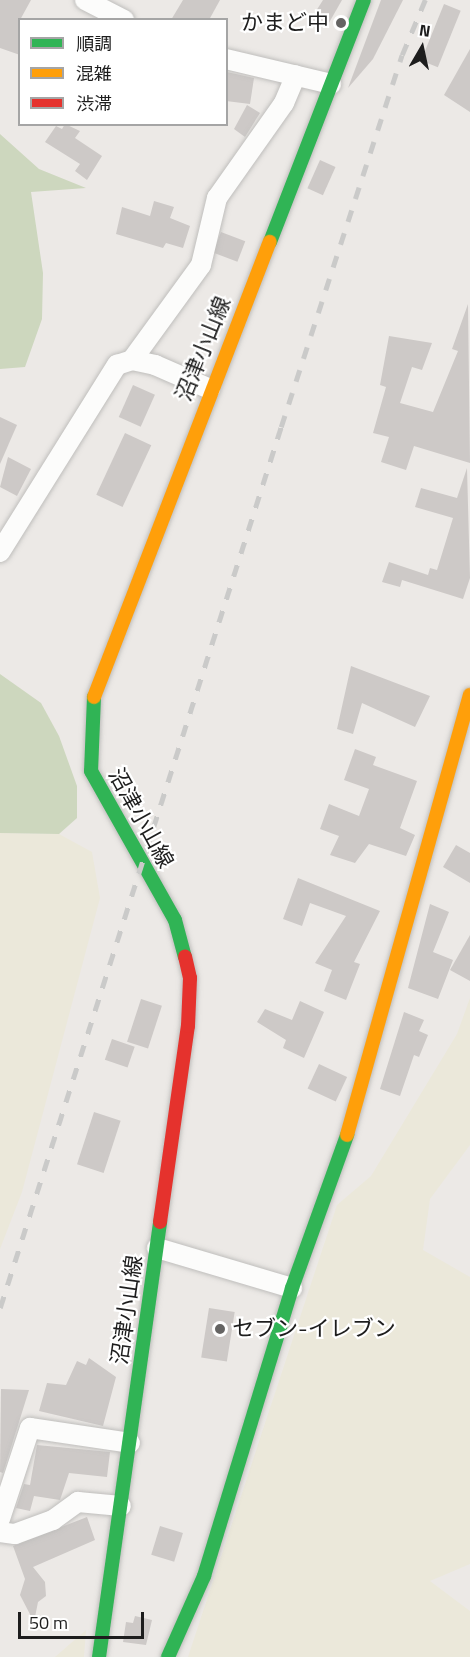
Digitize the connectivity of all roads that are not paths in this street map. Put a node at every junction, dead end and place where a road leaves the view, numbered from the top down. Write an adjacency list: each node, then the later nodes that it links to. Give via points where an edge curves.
1 (85, 0): 3 (street)
2 (364, 0): 6 (main road, 沼津小山線)
3 (120, 18)
4 (228, 59): 5 (street)
5 (296, 75): 6 (street); 7 (street, via 284,103 217,198 201,265)
6 (332, 84): 8 (main road, 沼津小山線)
7 (132, 360): 8 (street); 9 (street, via 117,365 103,381)
8 (210, 389): 12 (main road, 沼津小山線, via 101,669 87,728 91,771 175,920 190,978)
9 (0, 552)
10 (470, 695): 11 (main road)
11 (464, 748): 13 (main road, via 362,1093)
12 (156, 1248): 13 (street); 14 (main road, 沼津小山線)
13 (292, 1288): 19 (main road, via 235,1486 204,1576)
14 (130, 1443): 15 (main road, 沼津小山線); 16 (street, via 30,1428)
15 (121, 1506): 17 (street, via 78,1502 53,1520 15,1534); 18 (main road, 沼津小山線)
16 (0, 1519)
17 (0, 1532)
18 (99, 1657)
19 (168, 1657)

